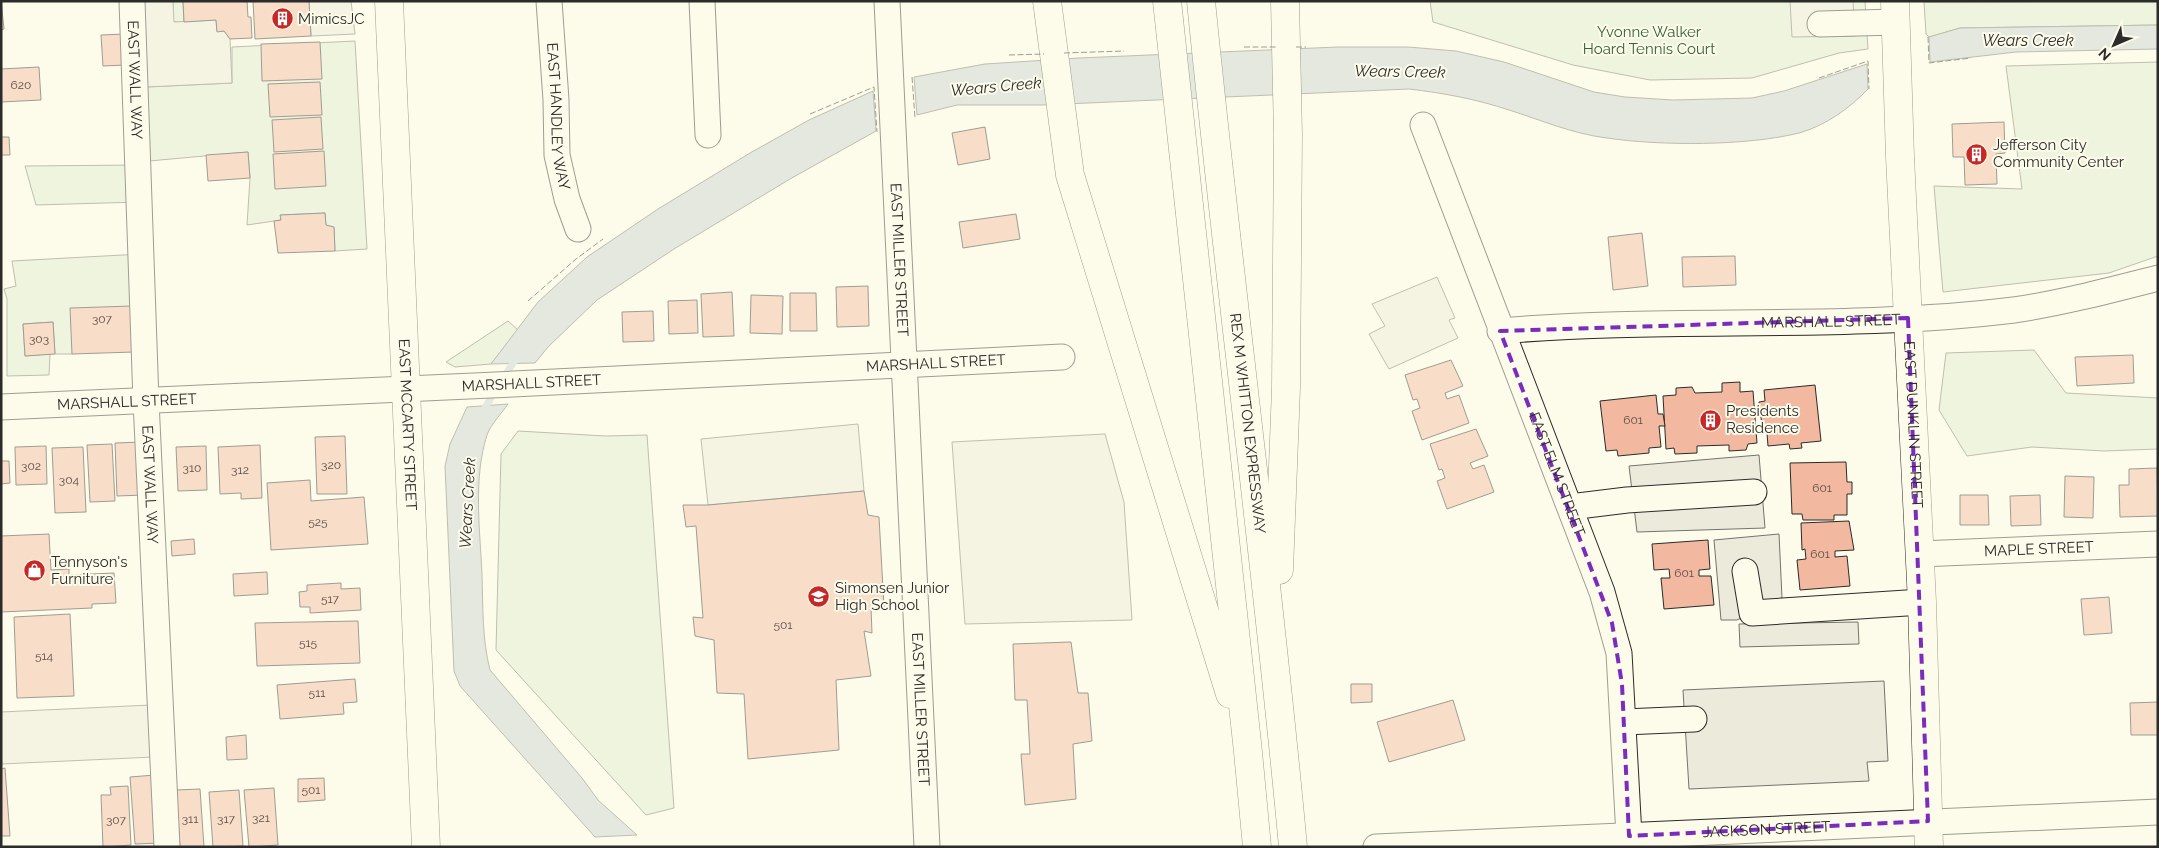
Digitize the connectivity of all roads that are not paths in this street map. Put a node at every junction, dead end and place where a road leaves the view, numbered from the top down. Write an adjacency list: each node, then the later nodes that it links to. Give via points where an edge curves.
1 (132, 1): 21 (street, EAST WALL WAY)
2 (388, 1): 20 (main road, EAST MCCARTY STREET)
3 (549, 1): 14 (street, EAST HANDLEY WAY, via 557,155 567,200)
4 (702, 1): 13 (street)
5 (887, 1): 19 (street, EAST MILLER STREET)
6 (1167, 1): 32 (main road)
7 (1201, 1): 29 (main road, REX M WHITTON EXPRESSWAY)
8 (1285, 1): 29 (main road, via 1288,135 1286,388)
9 (1047, 2): 32 (main road, via 1070,175)
10 (1895, 12): 11 (street); 16 (main road, EAST DUNKLIN STREET)
11 (1820, 24)
12 (1423, 125): 17 (street, EAST ELM STREET)
13 (708, 135)
14 (578, 229)
15 (2158, 278): 16 (street, MARSHALL STREET, via 2014,310)
16 (1908, 318): 17 (street, MARSHALL STREET); 26 (main road, EAST DUNKLIN STREET)
17 (1500, 331): 24 (street, EAST ELM STREET)
18 (1062, 357): 19 (street, MARSHALL STREET)
19 (904, 364): 20 (street, MARSHALL STREET); 38 (street, EAST MILLER STREET)
20 (406, 388): 21 (street, MARSHALL STREET); 37 (main road, EAST MCCARTY STREET)
21 (146, 402): 22 (street, MARSHALL STREET); 36 (street, EAST WALL WAY)
22 (1, 407)
23 (1754, 492): 24 (street)
24 (1570, 507): 31 (street, EAST ELM STREET, via 1612,623 1619,653)
25 (2158, 544): 26 (street, MAPLE STREET)
26 (1920, 554): 28 (main road, EAST DUNKLIN STREET)
27 (1745, 571): 28 (street, via 1752,612)
28 (1922, 602): 34 (main road, EAST DUNKLIN STREET)
29 (1275, 654): 40 (main road, REX M WHITTON EXPRESSWAY)
30 (1694, 719): 31 (street)
31 (1624, 722): 35 (street, EAST ELM STREET)
32 (1248, 752): 39 (main road)
33 (2158, 812): 34 (street, JACKSON STREET)
34 (1928, 834): 35 (street, JACKSON STREET)
35 (1629, 836): 41 (street, JACKSON STREET)
36 (167, 847)
37 (426, 847)
38 (927, 847)
39 (1257, 847)
40 (1293, 847)
41 (1376, 847)

